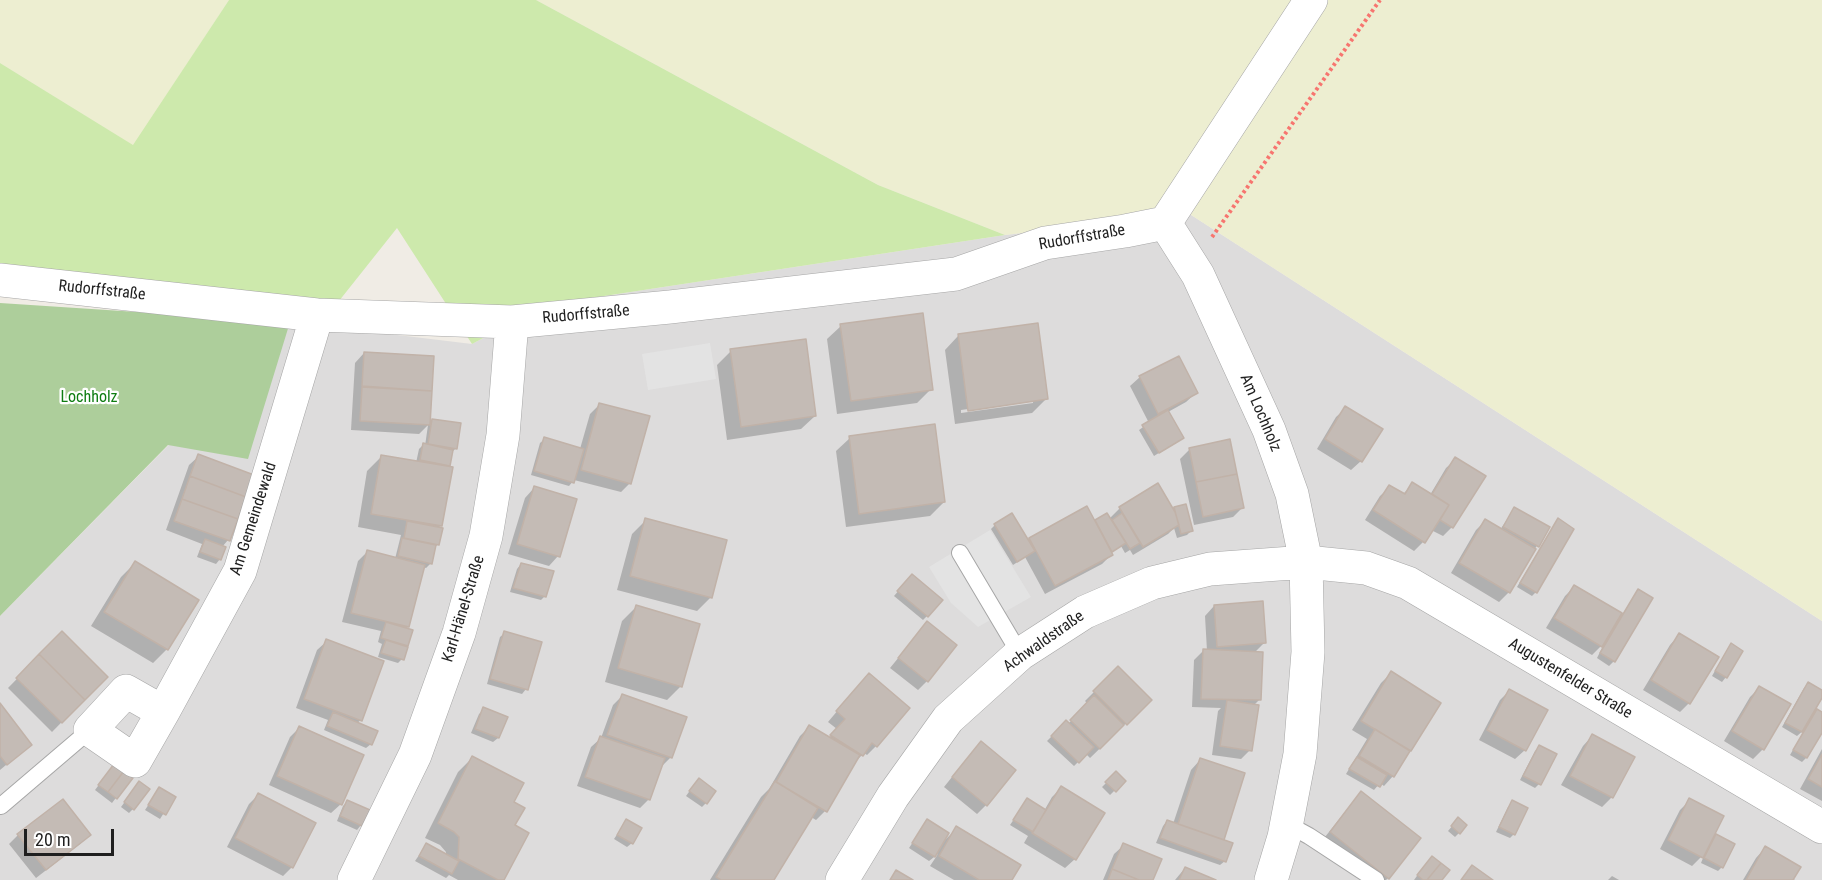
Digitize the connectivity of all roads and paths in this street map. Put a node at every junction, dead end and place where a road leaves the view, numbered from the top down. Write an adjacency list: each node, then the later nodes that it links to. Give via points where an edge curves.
1 (1311, 0): 3 (street)
2 (1380, 0): 4 (path)
3 (1166, 223): 4 (street, Am Lochholz); 7 (street, Rudorffstraße, via 1045,243 956,274)
4 (1192, 266): 9 (street, Am Lochholz, via 1269,430 1292,494)
5 (0, 280): 6 (street, Rudorffstraße)
6 (317, 315): 7 (street, Rudorffstraße); 11 (street, Am Gemeindewald, via 240,571)
7 (512, 322): 16 (street, Karl-Hänel-Straße, via 503,435 486,536 462,622 415,755)
8 (960, 553): 10 (lane)
9 (1306, 562): 10 (street, Achwaldstraße, via 1210,569 1152,583 1085,612); 14 (street, Am Lochholz, via 1308,652 1300,754); 15 (street, Augustenfelder Straße, via 1366,568 1408,583)
10 (1020, 654): 17 (street, Achwaldstraße, via 948,719 893,796)
11 (163, 712): 12 (street, via 126,691); 12 (street, Am Gemeindewald, via 135,761)
12 (90, 730): 13 (lane)
13 (1, 806)
14 (1287, 824): 18 (street, Am Lochholz); 19 (lane)
15 (1822, 827)
16 (354, 880)
17 (842, 880)
18 (1271, 880)
19 (1376, 880)

